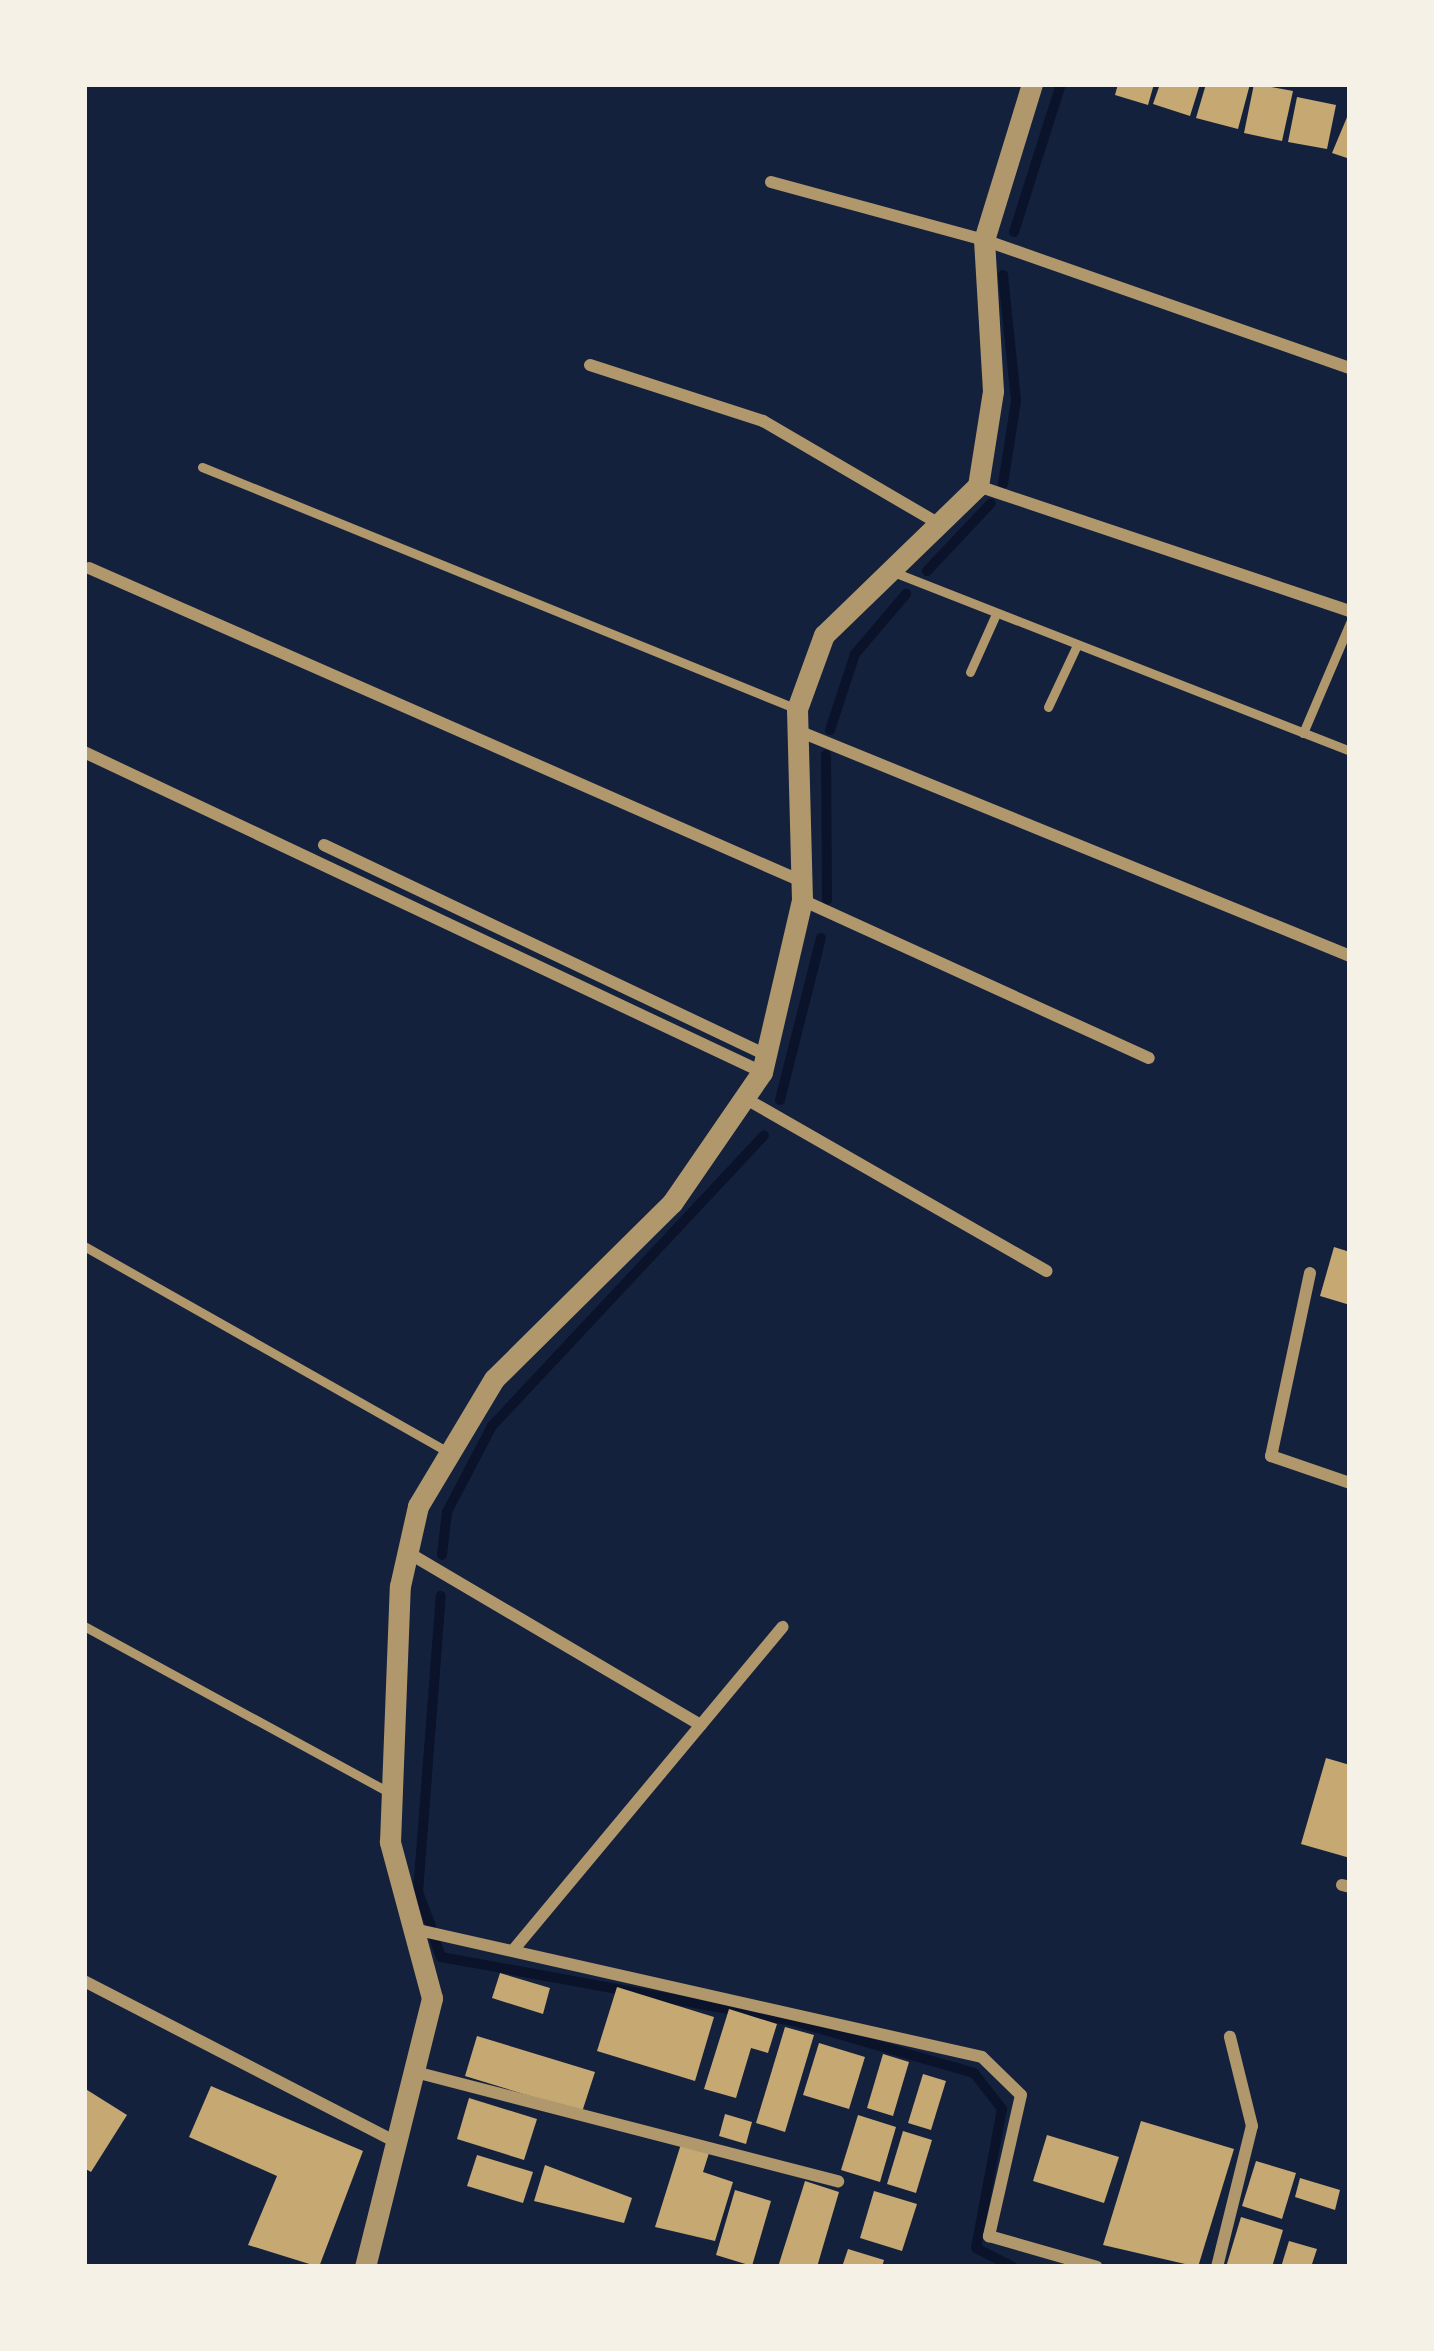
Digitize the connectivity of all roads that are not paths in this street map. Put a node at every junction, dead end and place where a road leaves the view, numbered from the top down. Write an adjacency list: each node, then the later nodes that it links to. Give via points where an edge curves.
1 (1027, 85): 3 (street)
2 (772, 182): 3 (street)
3 (983, 240): 5 (street); 7 (street, via 993,392)
4 (590, 365): 8 (street, via 763,421)
5 (1350, 368)
6 (202, 467): 17 (lane)
7 (978, 486): 8 (street); 11 (street)
8 (943, 526): 10 (street)
9 (89, 568): 22 (street)
10 (891, 571): 12 (lane); 17 (street, via 824,635)
11 (1350, 611)
12 (996, 614): 14 (lane); 15 (lane)
13 (1350, 623): 18 (lane)
14 (1077, 645): 16 (lane); 18 (lane)
15 (970, 672)
16 (1048, 707)
17 (797, 719): 22 (street); 23 (street)
18 (1303, 733): 19 (lane)
19 (1350, 751)
20 (84, 752): 25 (street)
21 (324, 845): 25 (street)
22 (802, 891): 24 (street); 25 (street)
23 (1350, 956)
24 (1149, 1058)
25 (764, 1064): 26 (street)
26 (748, 1100): 28 (street); 30 (street, via 673,1204 522,1347)
27 (84, 1246): 30 (lane)
28 (1046, 1271)
29 (1310, 1273): 31 (street, via 1271,1456)
30 (443, 1450): 32 (street)
31 (1350, 1483)
32 (406, 1551): 35 (street); 36 (street)
33 (84, 1626): 36 (lane)
34 (782, 1627): 35 (street)
35 (700, 1725): 38 (street)
36 (390, 1793): 37 (street, via 393,1873)
37 (414, 1929): 38 (street); 41 (street, via 432,1998)
38 (515, 1948): 45 (street, via 993,2063 1021,2095 986,2226 1001,2242)
39 (84, 1981): 42 (street)
40 (1230, 2037): 46 (street, via 1252,2126)
41 (419, 2073): 42 (street); 43 (street)
42 (399, 2144): 44 (street)
43 (838, 2181)
44 (364, 2267)
45 (1096, 2267)
46 (1217, 2267)

